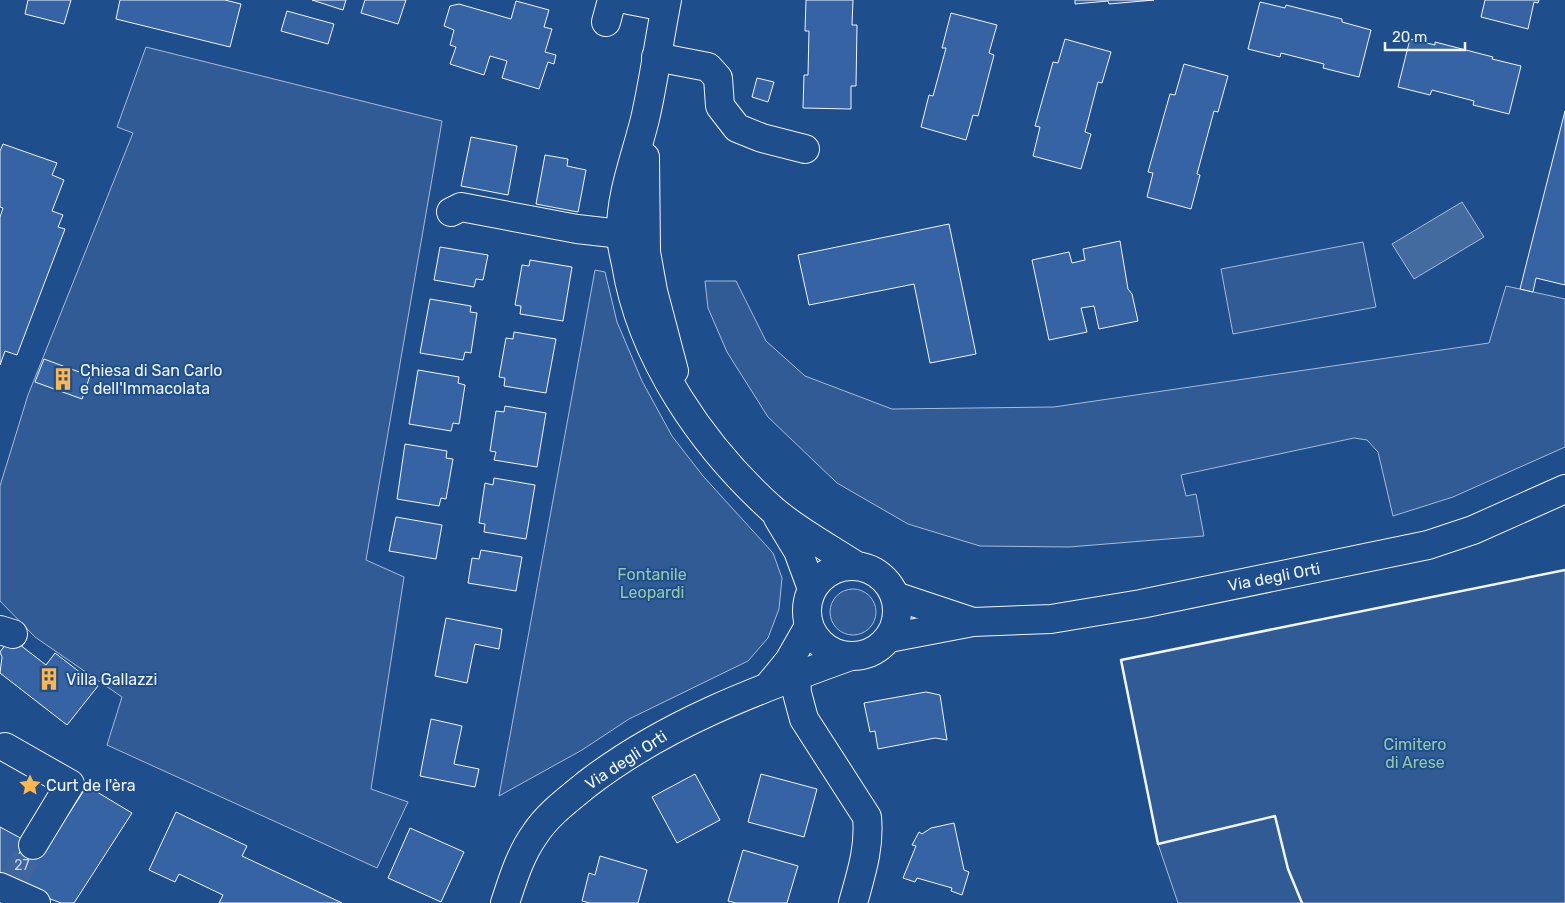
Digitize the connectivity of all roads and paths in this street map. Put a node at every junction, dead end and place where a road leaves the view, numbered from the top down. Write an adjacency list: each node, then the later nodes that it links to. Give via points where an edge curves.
1 (630, 0): 2 (street)
2 (666, 4): 3 (street)
3 (656, 57): 4 (street); 5 (street, via 708,67 718,78 720,106 737,128)
4 (645, 118): 7 (street, via 631,170); 8 (street)
5 (806, 149)
6 (451, 212): 7 (street, via 461,207)
7 (621, 234): 8 (street); 9 (street, via 635,309 648,344)
8 (646, 252): 9 (street, via 653,291)
9 (683, 402): 11 (street, via 698,427 725,460)
10 (1565, 489): 15 (street, Via degli Orti, via 1473,530 1428,545 1141,604 1051,619)
11 (774, 511): 12 (street); 13 (street, via 798,551)
12 (855, 565): 13 (street, via 830,570); 14 (street, via 880,574)
13 (812, 588): 16 (street, via 807,600)
14 (895, 596): 15 (street, Via degli Orti); 17 (street, via 898,611)
15 (973, 622): 17 (street, Via degli Orti)
16 (809, 626): 18 (street, via 827,649); 20 (street, Via degli Orti, via 789,661)
17 (889, 638): 18 (street, via 867,654)
18 (848, 657): 19 (street, Via degli Orti)
19 (796, 675): 20 (street, Via degli Orti); 26 (street, via 804,719 867,818 866,856)
20 (770, 684): 25 (street, Via degli Orti, via 688,721 612,766 575,794 535,833 520,860)
21 (5, 747): 22 (street, via 70,784)
22 (33, 845)
23 (6, 887): 24 (street)
24 (36, 903)
25 (506, 903)
26 (853, 903)

